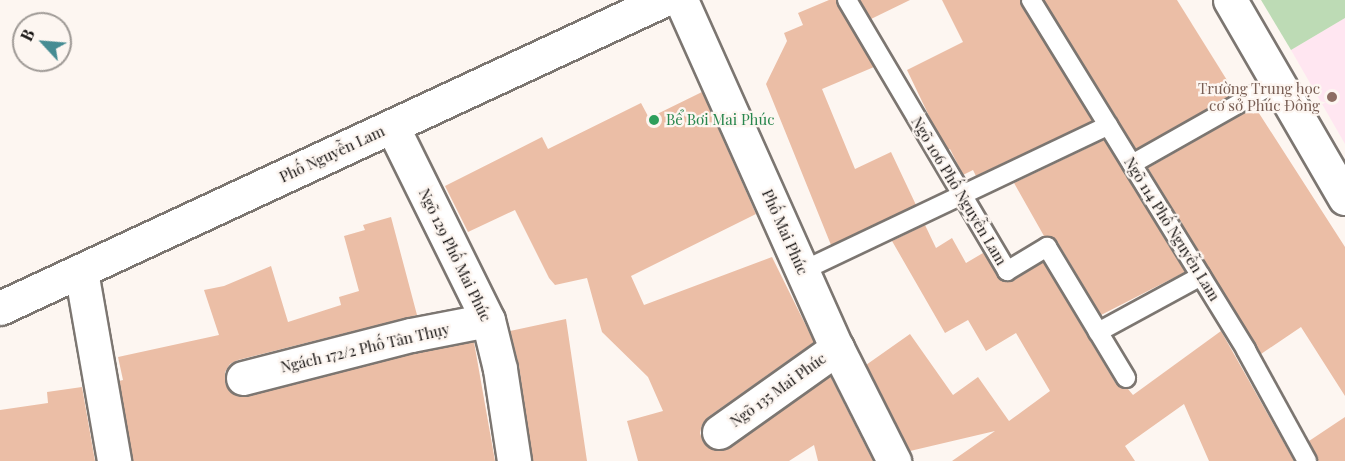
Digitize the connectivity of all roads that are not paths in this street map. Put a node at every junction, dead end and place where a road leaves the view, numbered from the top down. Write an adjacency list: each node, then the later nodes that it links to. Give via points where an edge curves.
1 (663, 0): 7 (street, Phố Nguyễn Lam)
2 (681, 0): 13 (street, Phố Mai Phúc)
3 (847, 0): 10 (lane, Ngõ 106 Phố Nguyễn Lam)
4 (1230, 0): 6 (street)
5 (1039, 3): 8 (lane, Ngõ 114 Phố Nguyễn Lam)
6 (1277, 82): 9 (lane); 11 (street)
7 (392, 126): 12 (street, Phố Nguyễn Lam); 16 (street, Ngõ 129 Phố Mai Phúc)
8 (1108, 126): 9 (lane, Ngõ 114 Phố Nguyễn Lam); 10 (lane)
9 (1132, 164): 14 (lane, Ngõ 114 Phố Nguyễn Lam)
10 (961, 195): 13 (lane); 17 (lane, Ngõ 106 Phố Nguyễn Lam, via 1007,271 1047,247)
11 (1345, 198)
12 (81, 271): 15 (street, Phố Nguyễn Lam); 22 (street)
13 (802, 271): 18 (street, Phố Mai Phúc)
14 (1201, 276): 17 (lane); 25 (lane, Ngõ 114 Phố Nguyễn Lam)
15 (0, 308)
16 (488, 320): 19 (street, Ngách 172/2 Phố Tân Thụy, via 411,335); 23 (street, Ngõ 129 Phố Mai Phúc)
17 (1098, 332): 20 (lane, Ngõ 106 Phố Nguyễn Lam)
18 (837, 348): 21 (street, Ngõ 135 Mai Phúc); 24 (street, Phố Mai Phúc)
19 (243, 378)
20 (1126, 378)
21 (719, 432)
22 (114, 461)
23 (514, 461)
24 (894, 461)
25 (1307, 461)

